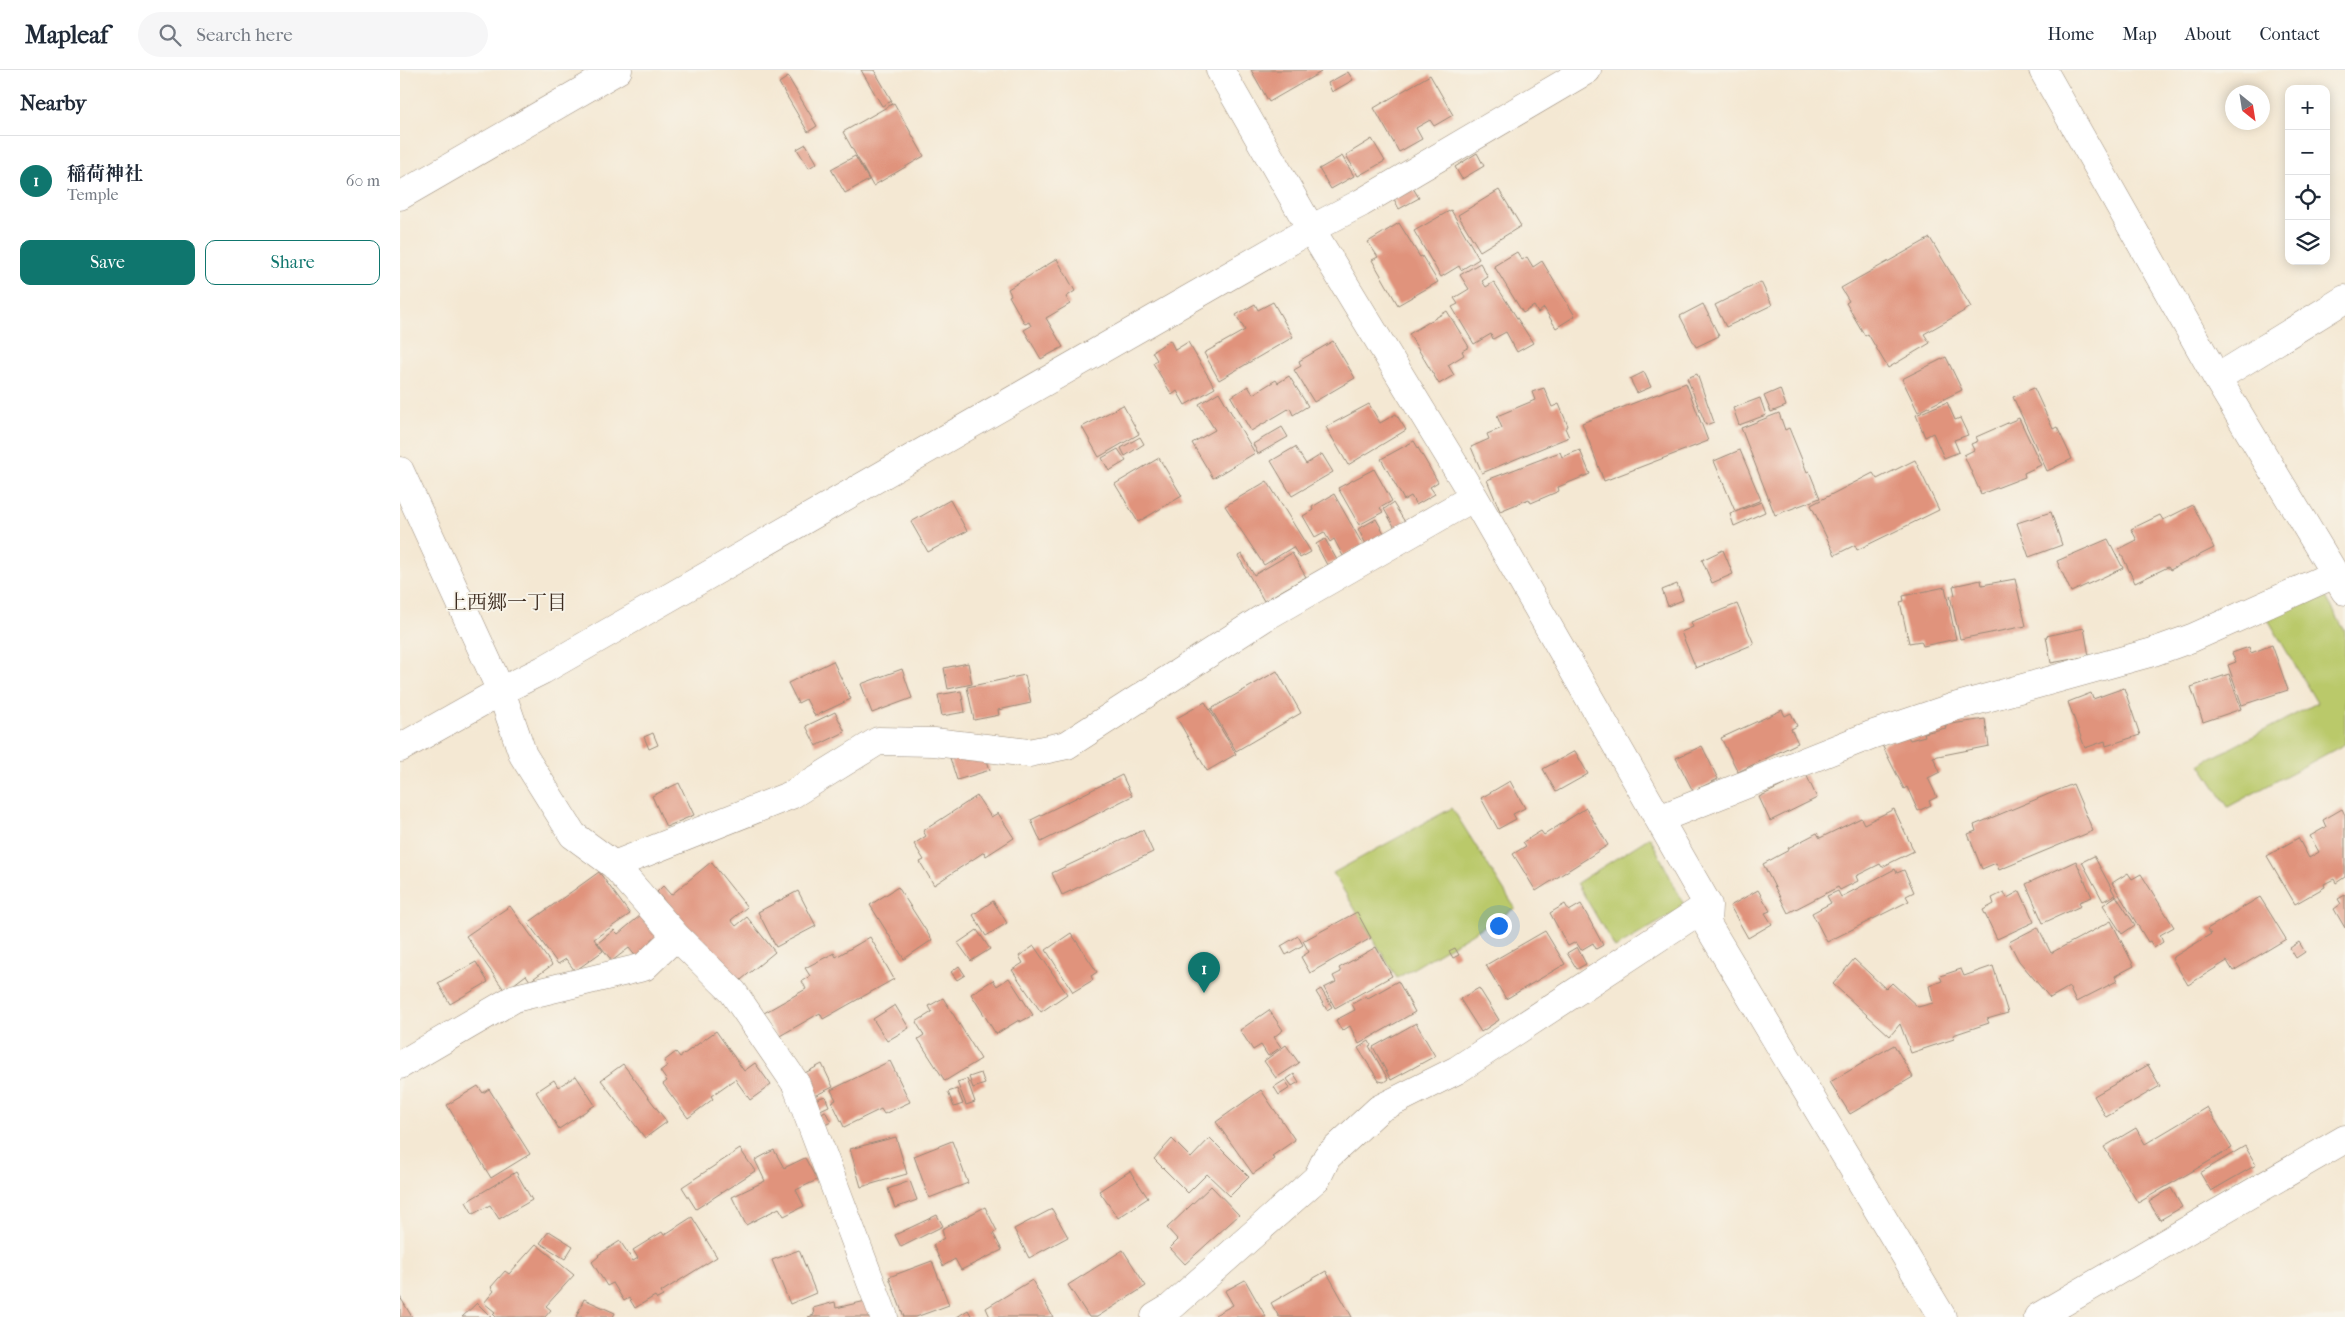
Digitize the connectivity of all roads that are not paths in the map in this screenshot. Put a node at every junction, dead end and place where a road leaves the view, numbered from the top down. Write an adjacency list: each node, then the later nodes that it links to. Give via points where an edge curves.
1 (618, 70): 5 (street)
2 (1220, 70): 6 (street)
3 (1588, 70): 6 (street)
4 (2043, 70): 8 (street)
5 (400, 196)
6 (1311, 229): 10 (street); 12 (street)
7 (2345, 299): 8 (street)
8 (2217, 378): 11 (street)
9 (400, 471): 12 (street)
10 (1474, 497): 14 (street); 15 (street, via 1265,617 1067,746 1029,753 934,742 878,740 791,795)
11 (2340, 583): 14 (street, via 2153,652 1954,707 1899,726)
12 (501, 691): 13 (street); 15 (street, via 523,755 573,835)
13 (400, 748)
14 (1658, 820): 16 (street)
15 (614, 865): 17 (street)
16 (1708, 905): 21 (street, via 1457,1070 1379,1109 1327,1156 1317,1178 1170,1308); 22 (street, via 1707,924)
17 (676, 936): 18 (street, via 644,967 516,998); 20 (street, via 733,992 796,1084)
18 (400, 1065)
19 (2345, 1139): 23 (street)
20 (884, 1317)
21 (1155, 1317)
22 (1942, 1317)
23 (2038, 1317)

